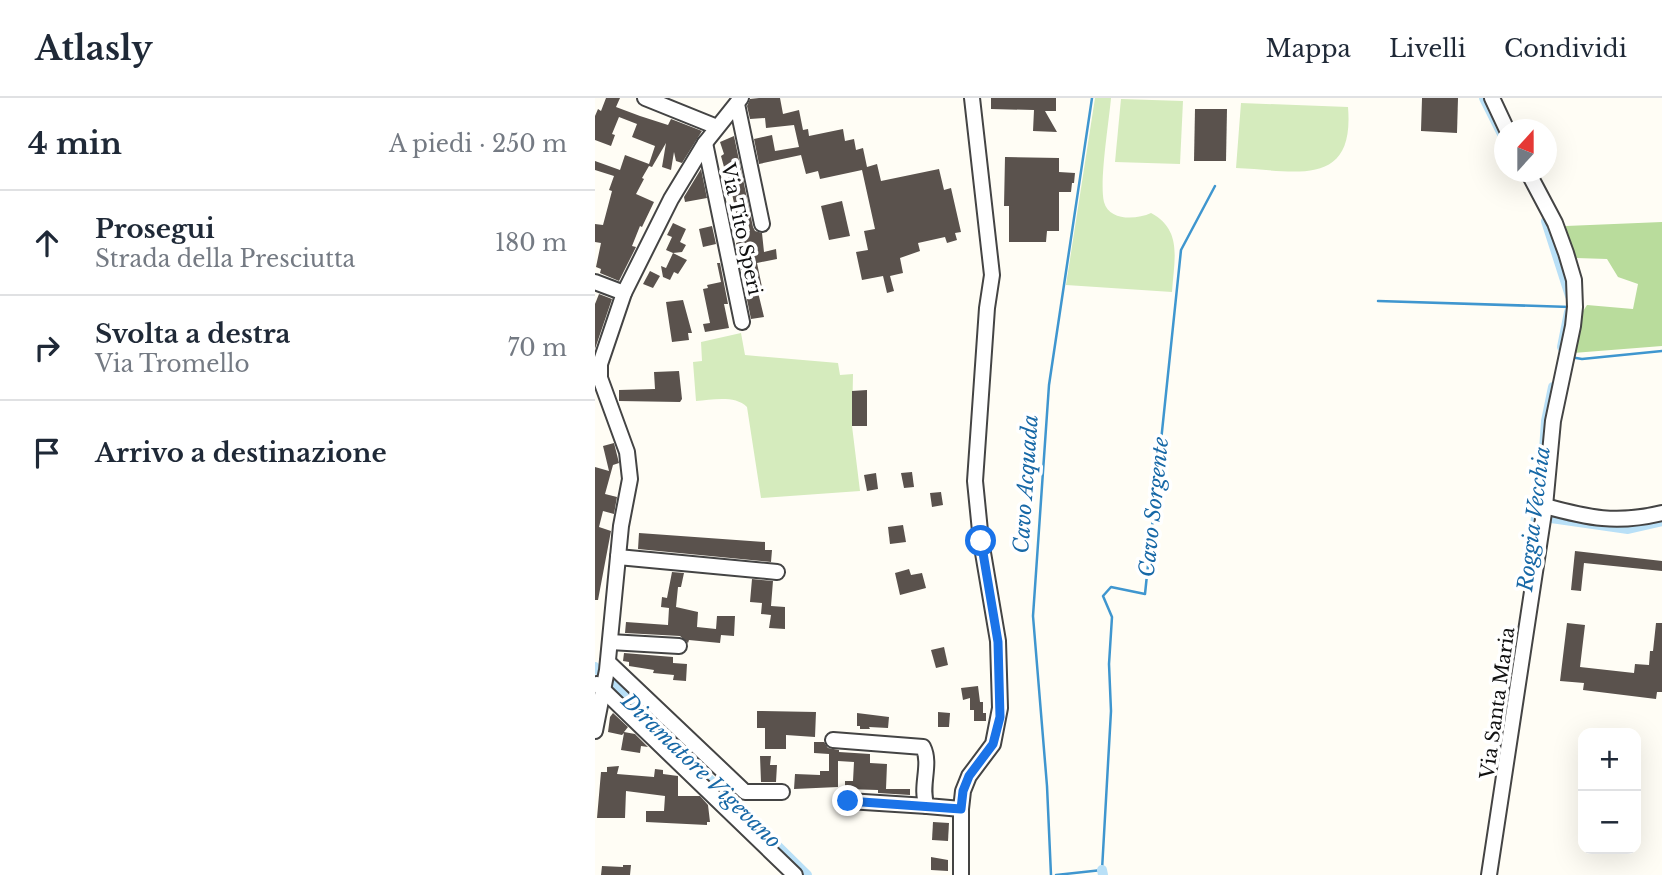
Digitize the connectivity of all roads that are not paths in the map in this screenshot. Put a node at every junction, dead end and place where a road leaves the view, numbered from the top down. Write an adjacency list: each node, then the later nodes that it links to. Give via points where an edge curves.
1 (645, 98): 6 (street)
2 (972, 98): 27 (street, via 992,275 975,481 998,642 1000,708 993,744 969,776)
3 (1492, 98): 5 (street)
4 (739, 101): 6 (street); 9 (street)
5 (1502, 119)
6 (717, 127): 7 (street)
7 (705, 143): 11 (street); 12 (street, Via Tito Speri)
8 (1533, 182): 15 (street, Via Santa Maria, via 1555,223 1574,280 1575,307 1553,421)
9 (762, 224)
10 (595, 282): 11 (street)
11 (624, 293): 13 (street)
12 (741, 322)
13 (598, 368): 14 (street); 17 (street, via 619,427 630,479)
14 (595, 393)
15 (1544, 513): 16 (street, via 1628,520); 30 (street, Via Santa Maria)
16 (1662, 513)
17 (618, 557): 18 (street); 19 (street)
18 (777, 572)
19 (610, 642): 20 (street); 21 (street)
20 (679, 646)
21 (603, 677): 22 (street); 24 (street, via 745,792); 28 (street)
22 (595, 731)
23 (832, 740): 26 (street, via 923,747)
24 (782, 792)
25 (848, 801): 26 (street)
26 (927, 806): 27 (street)
27 (961, 809): 29 (street)
28 (795, 875)
29 (961, 875)
30 (1489, 875)

